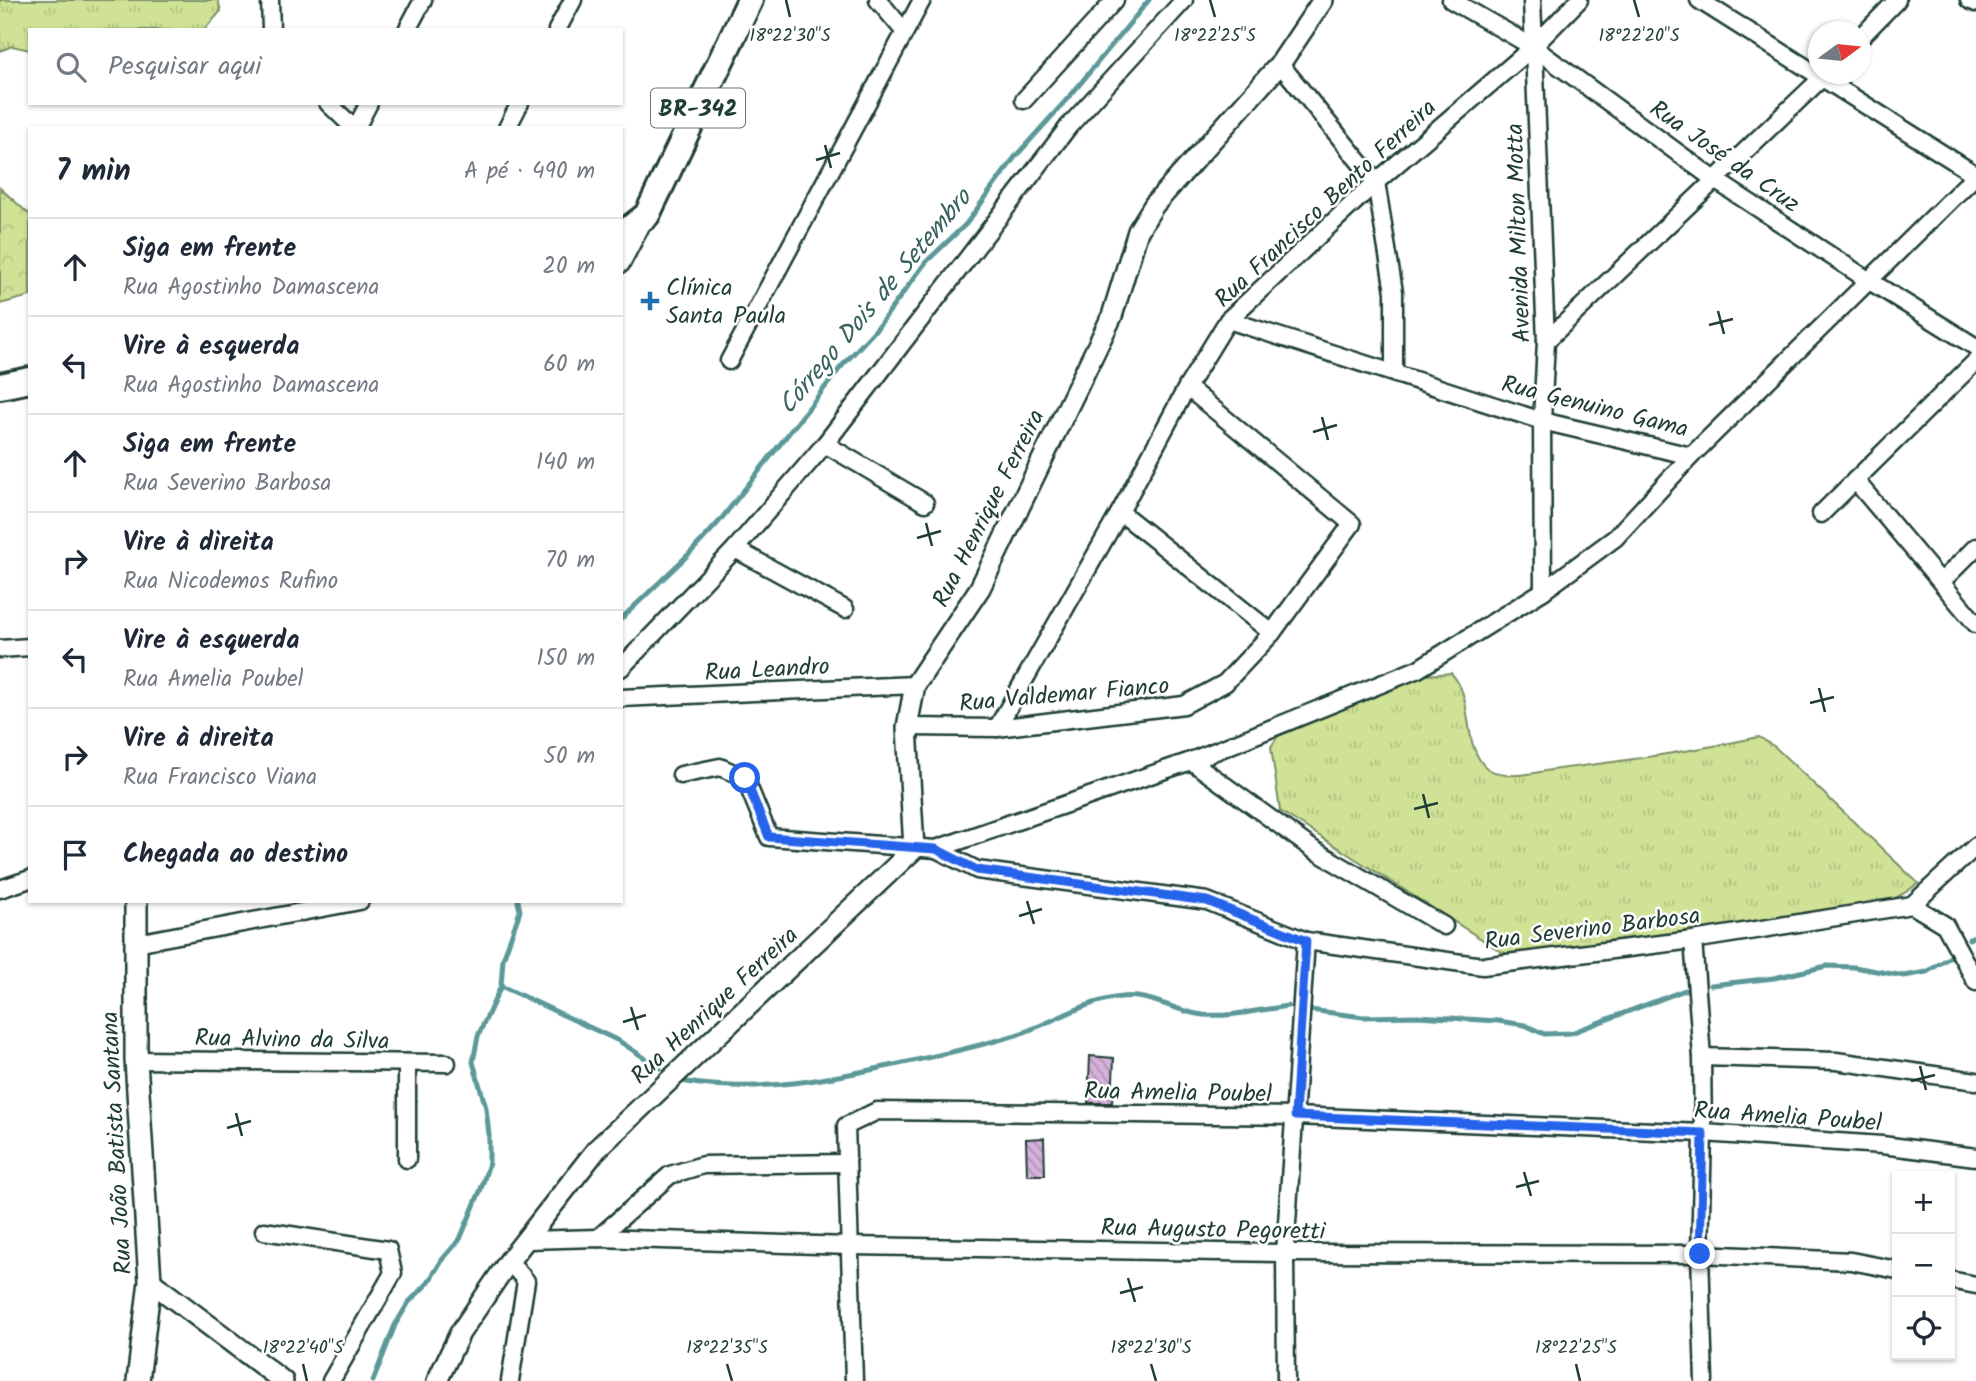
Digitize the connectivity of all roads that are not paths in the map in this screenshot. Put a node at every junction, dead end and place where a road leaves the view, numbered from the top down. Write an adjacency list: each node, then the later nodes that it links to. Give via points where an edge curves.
1 (270, 0): 18 (street)
2 (423, 0): 19 (street)
3 (573, 0): 20 (street)
4 (750, 0): 37 (main road, BR-342)
5 (878, 0): 21 (street)
6 (922, 0): 21 (street)
7 (1115, 0): 27 (street)
8 (1184, 0): 51 (street, via 1069,126)
9 (1323, 0): 23 (street, Rua Henrique Ferreira)
10 (1451, 0): 22 (street, Rua José da Cruz)
11 (1532, 0): 22 (street, Avenida Milton Motta)
12 (1579, 0): 22 (street, Rua Francisco Bento Ferreira)
13 (1699, 0): 24 (street)
14 (1897, 0): 17 (street)
15 (1969, 0): 16 (street)
16 (1976, 3)
17 (1871, 27)
18 (271, 28)
19 (408, 28)
20 (559, 28)
21 (904, 31): 44 (street)
22 (1533, 47): 35 (street, Rua José da Cruz); 36 (street, Rua Francisco Bento Ferreira); 42 (street, Avenida Milton Motta)
23 (1279, 64): 36 (street); 67 (street, Rua Henrique Ferreira, via 1154,205 1138,231 1112,316 980,588)
24 (1808, 65)
25 (1815, 84): 35 (street)
26 (1838, 84): 34 (street)
27 (1024, 100)
28 (330, 105): 31 (street)
29 (368, 105): 32 (street)
30 (519, 105): 33 (street)
31 (353, 126)
32 (356, 126)
33 (508, 126)
34 (1976, 175): 40 (street, Rua Genuino Gama)
35 (1715, 180): 40 (street, Rua José da Cruz); 42 (street)
36 (1376, 182): 41 (street, Rua Francisco Bento Ferreira); 46 (street, via 1394,292)
37 (647, 215): 38 (main road, BR-342); 39 (street)
38 (623, 233)
39 (623, 260)
40 (1868, 280): 43 (street, Rua José da Cruz); 52 (street, Rua Genuino Gama)
41 (1228, 320): 46 (street, Rua Genuino Gama); 49 (street, Rua Francisco Bento Ferreira)
42 (1546, 341): 50 (street, Avenida Milton Motta)
43 (1976, 346)
44 (729, 361)
45 (1976, 361): 53 (street)
46 (1394, 373): 50 (street, Rua Genuino Gama)
47 (28, 380): 48 (main road)
48 (0, 386)
49 (1187, 387): 55 (street, Rua Francisco Bento Ferreira); 63 (street, Rua Valdemar Fianco, via 1352,524)
50 (1542, 421): 52 (street, Rua Genuino Gama); 60 (street, Avenida Milton Motta)
51 (825, 444): 54 (street); 58 (street)
52 (1691, 456): 60 (street, via 1615,538)
53 (1855, 480): 56 (street); 59 (street)
54 (925, 503)
55 (1120, 512): 63 (street); 70 (street, Rua Francisco Bento Ferreira)
56 (1821, 514)
57 (1976, 547): 59 (street)
58 (735, 549): 61 (street); 66 (street)
59 (1941, 582): 62 (street)
60 (1544, 591): 71 (street, via 1418,669)
61 (845, 609)
62 (1976, 624)
63 (1272, 633): 70 (street, Rua Valdemar Fianco, via 1225,682 1184,705)
64 (28, 647): 65 (street)
65 (0, 649)
66 (623, 666)
67 (915, 685): 68 (street, Rua Leandro); 69 (street, Rua Henrique Ferreira)
68 (623, 698)
69 (907, 727): 70 (street, Rua Valdemar Fianco); 74 (street, Rua Henrique Ferreira)
70 (997, 728)
71 (1191, 761): 75 (street); 81 (street, via 1314,850)
72 (681, 775): 74 (street, via 720,767 745,778 769,837)
73 (1976, 846): 80 (street)
74 (914, 849): 75 (street); 98 (street, Rua Henrique Ferreira, via 597,1149)
75 (936, 849): 83 (street, Rua Severino Barbosa, via 977,870 1207,901)
76 (28, 880): 77 (street)
77 (0, 889)
78 (136, 903): 84 (main road, Rua João Batista Santana)
79 (349, 903): 84 (street)
80 (1912, 905): 82 (street, Rua Severino Barbosa); 85 (street, via 1945,925)
81 (1444, 926)
82 (1693, 940): 83 (street, Rua Severino Barbosa, via 1483,966); 86 (street)
83 (1306, 941): 91 (street)
84 (136, 943): 87 (main road, Rua João Batista Santana)
85 (1976, 982)
86 (1702, 1057): 90 (street, via 1836,1061); 92 (street)
87 (136, 1060): 88 (street, Rua Alvino da Silva); 104 (main road, Rua João Batista Santana)
88 (407, 1063): 89 (street, Rua Alvino da Silva); 94 (street)
89 (447, 1063)
90 (1976, 1081)
91 (1295, 1116): 92 (street, Rua Amelia Poubel); 95 (street, Rua Amelia Poubel, via 877,1111 846,1126); 100 (street)
92 (1703, 1133): 93 (street, Rua Amelia Poubel, via 1882,1145); 101 (street)
93 (1976, 1157)
94 (407, 1159)
95 (847, 1163): 97 (street, via 703,1165 670,1175); 99 (street, Rua Amelia Poubel)
96 (264, 1231): 109 (street, via 388,1250 393,1273)
97 (598, 1238): 98 (street, Rua Augusto Pegoretti); 99 (street, Rua Augusto Pegoretti)
98 (527, 1240): 102 (street, Rua Henrique Ferreira)
99 (850, 1246): 100 (street, Rua Augusto Pegoretti); 112 (street, Rua Amelia Poubel)
100 (1285, 1253): 101 (street, Rua Augusto Pegoretti); 113 (street)
101 (1700, 1254): 103 (street, Rua Augusto Pegoretti, via 1851,1261); 114 (street)
102 (509, 1261): 110 (street, Rua Henrique Ferreira, via 460,1333); 111 (street, via 526,1281)
103 (1892, 1269)
104 (150, 1281): 107 (main road, Rua João Batista Santana); 108 (street)
105 (1955, 1281): 106 (street)
106 (1976, 1285)
107 (138, 1381)
108 (283, 1381)
109 (331, 1381)
110 (438, 1381)
111 (510, 1381)
112 (854, 1381)
113 (1286, 1381)
114 (1704, 1381)

